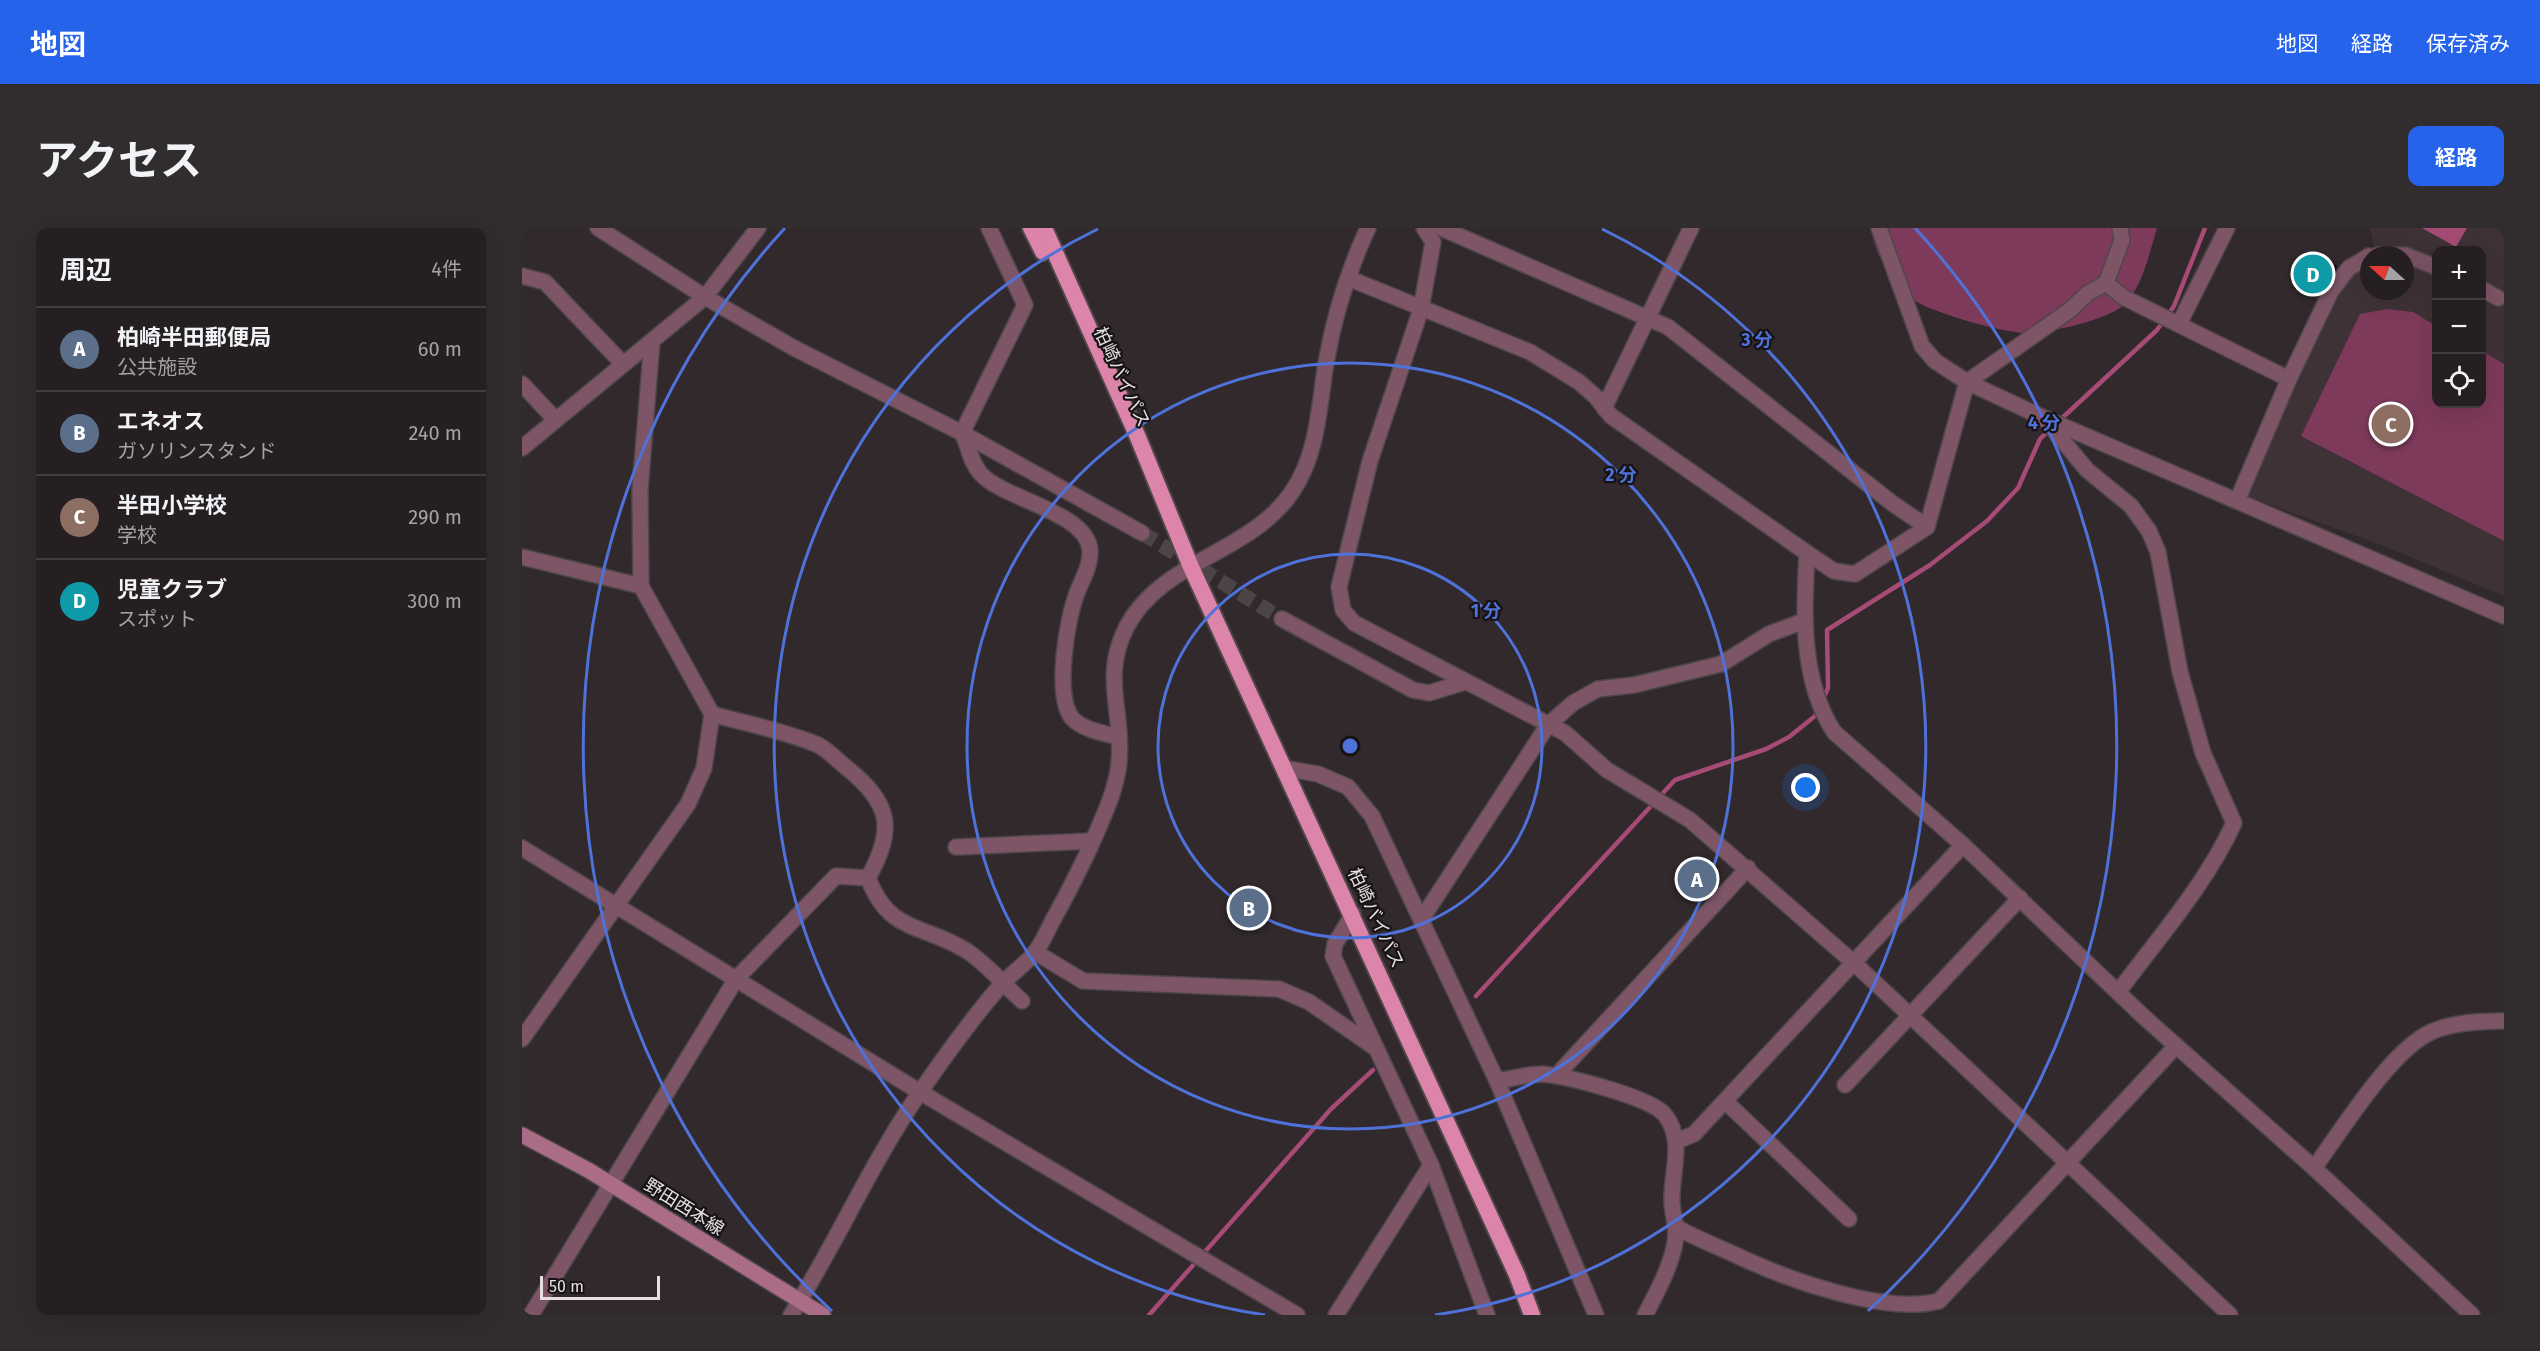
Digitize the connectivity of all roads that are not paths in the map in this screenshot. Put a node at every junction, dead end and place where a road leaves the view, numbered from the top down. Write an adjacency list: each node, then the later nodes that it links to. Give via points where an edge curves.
1 (598, 228): 20 (street)
2 (758, 228): 20 (street)
3 (989, 228): 33 (street, via 1025,305)
4 (1031, 228): 34 (highway, 柏崎バイパス)
5 (1044, 228): 34 (highway, 柏崎バイパス)
6 (1368, 228): 17 (street)
7 (1424, 228): 22 (street, via 1433,242)
8 (1441, 228): 23 (street, via 1627,311)
9 (1691, 228): 23 (street)
10 (1879, 228): 28 (street, via 1922,346 1935,361)
11 (2120, 228): 18 (street, via 2122,240)
12 (2227, 228): 24 (street)
13 (2414, 259): 15 (street)
14 (2360, 261): 27 (street, via 2349,268 2331,291)
15 (2432, 266)
16 (522, 276): 26 (street, via 545,282)
17 (1348, 278): 22 (street); 41 (street, via 1327,360 1316,435 1304,471 1293,490 1264,522)
18 (2106, 283): 24 (street, via 2123,297); 28 (street)
19 (2486, 292): 21 (street)
20 (705, 297): 25 (street); 33 (street, via 794,348)
21 (2498, 298)
22 (1421, 309): 30 (street, via 1530,352 1579,382); 46 (street, via 1370,461 1339,587 1343,610 1354,623)
23 (1649, 316): 30 (street); 37 (street)
24 (2179, 324): 27 (street)
25 (652, 340): 26 (street); 42 (street, via 640,489)
26 (623, 364): 31 (street)
27 (2289, 379): 36 (street)
28 (1967, 382): 32 (street); 37 (street)
29 (522, 384): 31 (street)
30 (1605, 408): 39 (street, via 1611,416)
31 (554, 418): 35 (street)
32 (2044, 418): 36 (street); 65 (street, via 2087,470 2131,506 2149,531 2158,552 2180,672 2203,753 2234,823 2190,895)
33 (962, 432): 38 (street); 49 (street, via 973,463 982,475 1061,516 1080,530 1090,548 1087,571 1065,633 1065,698 1071,717 1086,727)
34 (1134, 438): 41 (highway, 柏崎バイパス)
35 (522, 448)
36 (2237, 501): 43 (street)
37 (1928, 527): 39 (street, via 1855,574 1834,571)
38 (1142, 533)
39 (1807, 553): 45 (street)
40 (522, 557): 42 (street)
41 (1191, 567): 49 (street, via 1152,592 1125,631 1113,673); 50 (highway, 柏崎バイパス)
42 (641, 586): 47 (street)
43 (2504, 616)
44 (1282, 619): 46 (street, via 1413,690 1429,693)
45 (1804, 621): 48 (street, via 1769,634 1721,664 1634,686 1598,689 1573,703); 52 (street, via 1805,646 1823,715 1834,732)
46 (1465, 682): 48 (street)
47 (712, 714): 56 (street, via 820,746 881,802 886,832); 58 (street, via 704,768 688,804)
48 (1548, 725): 55 (street, via 1565,734 1607,770 1690,820); 60 (street)
49 (1118, 737): 51 (street, via 1120,760 1114,784)
50 (1283, 768): 59 (highway, 柏崎バイパス); 60 (street, via 1318,774 1348,787 1372,816)
51 (1092, 840): 53 (street); 61 (street)
52 (1963, 845): 57 (street); 62 (street)
53 (956, 847)
54 (522, 848): 58 (street)
55 (1748, 868): 62 (street); 72 (street)
56 (868, 878): 63 (street, via 836,876); 64 (street, via 890,915 970,953)
57 (2020, 898): 65 (street); 67 (street)
58 (615, 905): 63 (street); 69 (street)
59 (1353, 914): 71 (street, via 1335,944 1333,956); 93 (highway, 柏崎バイパス)
60 (1421, 921): 73 (street)
61 (1035, 952): 64 (street); 71 (street, via 1083,981 1279,989 1309,1002)
62 (1854, 963): 67 (street); 76 (street)
63 (736, 979): 75 (street); 82 (street)
64 (1002, 984): 66 (street); 75 (street)
65 (2119, 991): 70 (street)
66 (1022, 1001)
67 (1911, 1017): 74 (street); 79 (street)
68 (2504, 1021): 81 (street, via 2479,1021 2432,1032 2402,1051)
69 (522, 1039)
70 (2176, 1046): 79 (street); 81 (street)
71 (1374, 1047): 80 (street)
72 (1556, 1076): 73 (street, via 1539,1074); 78 (street, via 1652,1103 1666,1115)
73 (1497, 1081): 94 (street)
74 (1845, 1085)
75 (920, 1092): 85 (street); 90 (street)
76 (1725, 1101): 78 (street, via 1694,1134); 83 (street)
77 (522, 1136): 82 (main road, 野田西本線)
78 (1677, 1141): 84 (street, via 1672,1204)
79 (2067, 1164): 84 (street, via 1939,1301 1913,1309 1877,1308 1830,1297); 96 (street)
80 (1431, 1165): 91 (street); 92 (street)
81 (2314, 1168): 86 (street)
82 (609, 1184): 85 (main road, 野田西本線); 87 (street)
83 (1848, 1219)
84 (1678, 1228): 95 (street, via 1669,1262)
85 (800, 1301): 88 (street); 89 (main road, 野田西本線)
86 (2464, 1312)
87 (531, 1315)
88 (792, 1315)
89 (823, 1315)
90 (1297, 1315)
91 (1336, 1315)
92 (1487, 1315)
93 (1532, 1315)
94 (1596, 1315)
95 (1645, 1315)
96 (2230, 1315)

